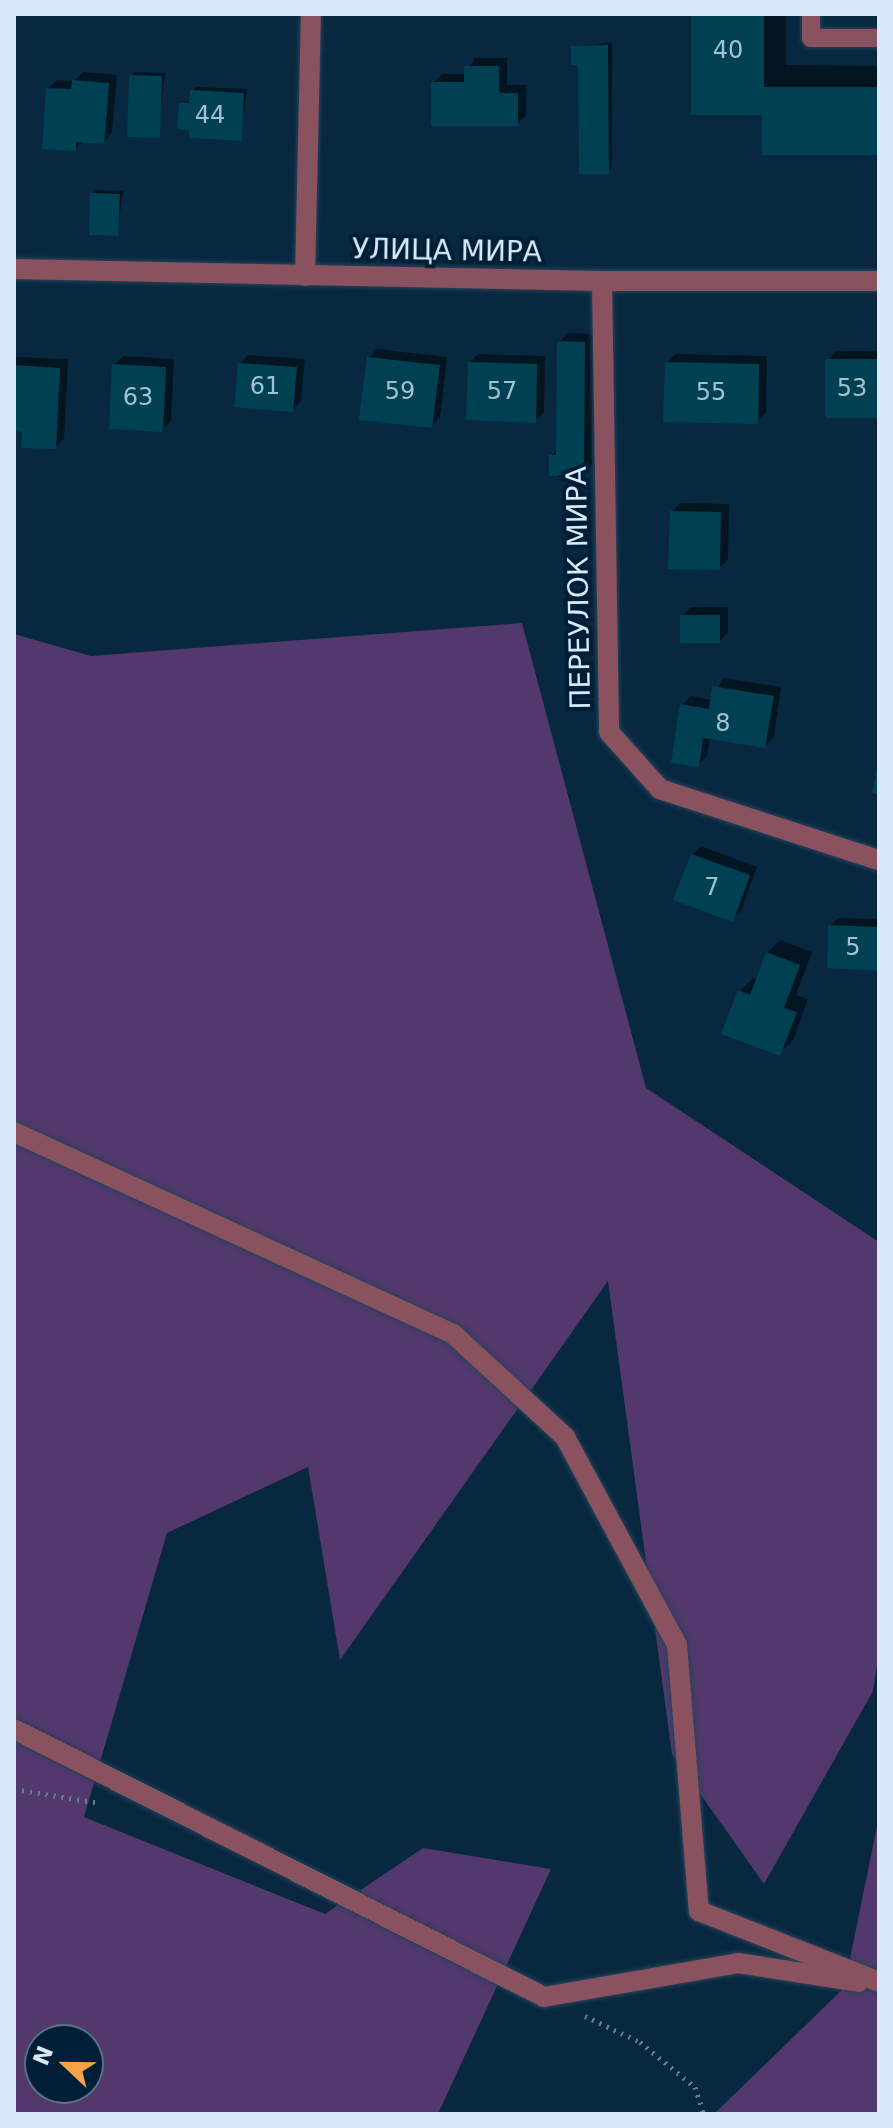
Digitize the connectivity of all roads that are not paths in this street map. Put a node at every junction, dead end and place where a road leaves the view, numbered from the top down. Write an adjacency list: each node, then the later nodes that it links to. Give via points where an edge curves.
1 (311, 14): 5 (street)
2 (811, 14): 3 (lane, via 811,38)
3 (879, 38)
4 (14, 269): 5 (street, УЛИЦА МИРА)
5 (305, 276): 6 (street, УЛИЦА МИРА)
6 (602, 281): 7 (street, УЛИЦА МИРА); 8 (street, ПЕРЕУЛОК МИРА, via 609,732 660,789)
7 (879, 281)
8 (879, 860)
9 (14, 1132): 11 (street, via 453,1334 565,1437 677,1645 699,1911)
10 (14, 1729): 11 (street, via 544,1997 738,1963)
11 (879, 1984)

